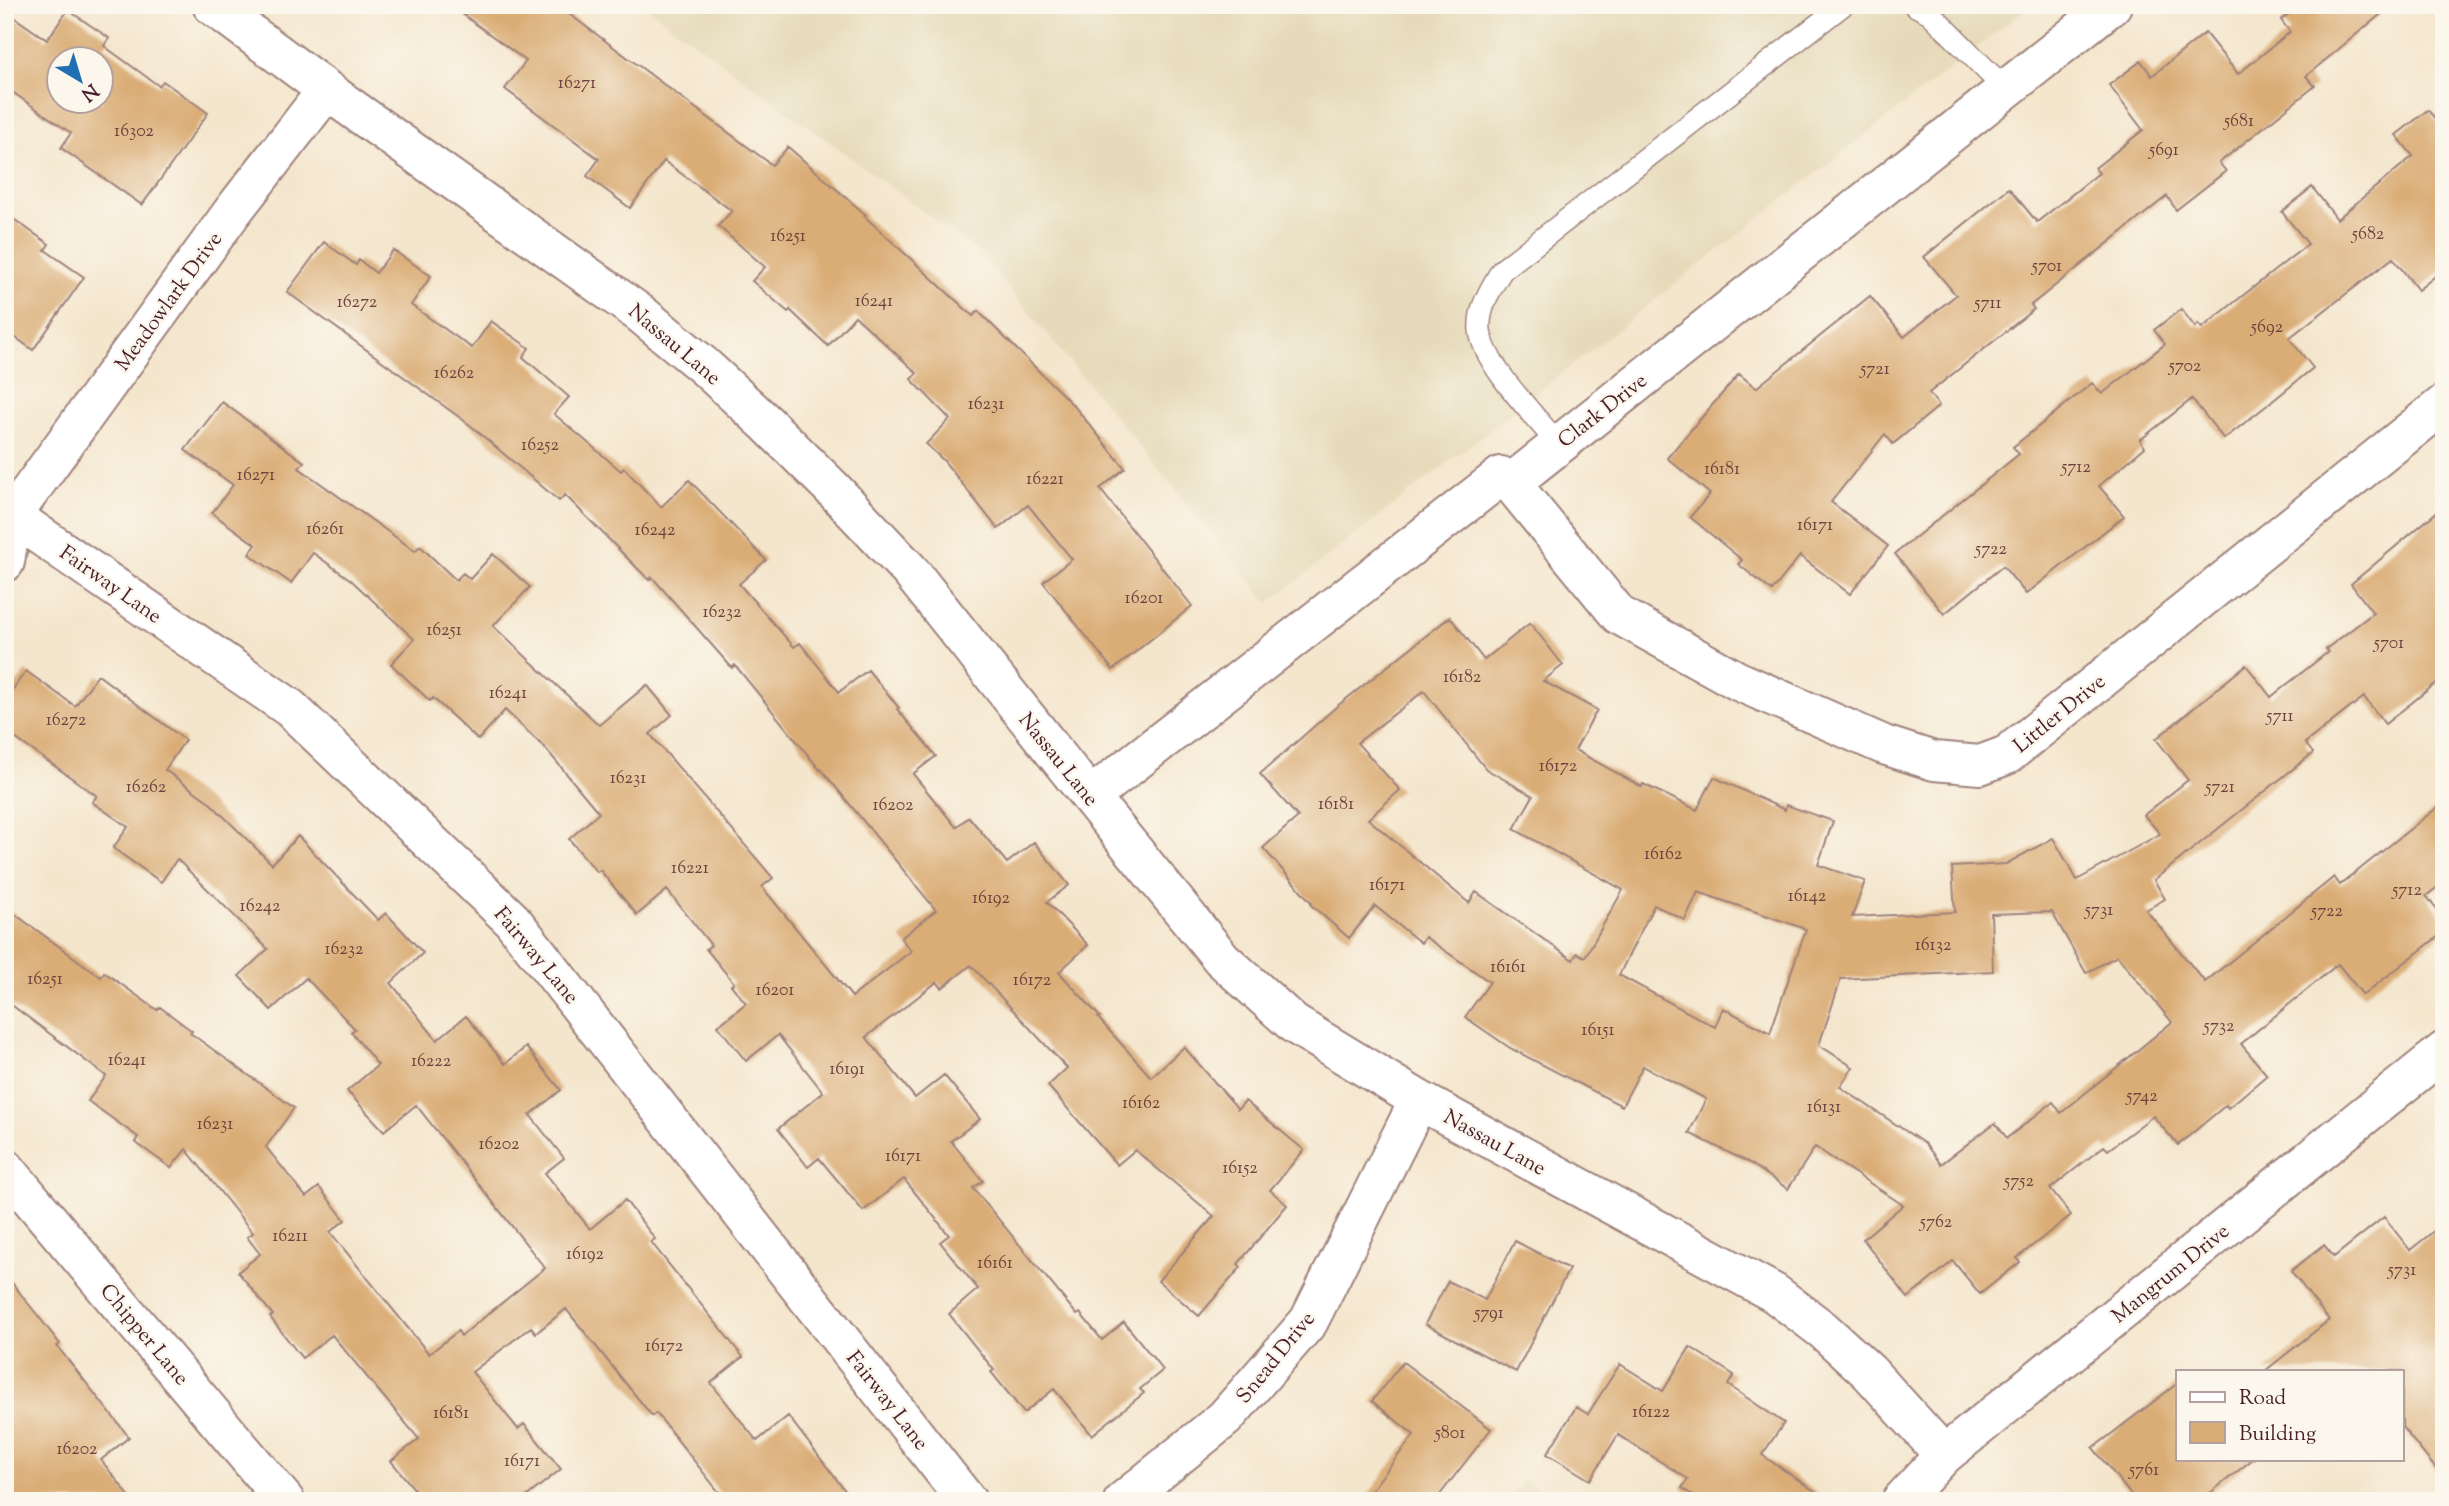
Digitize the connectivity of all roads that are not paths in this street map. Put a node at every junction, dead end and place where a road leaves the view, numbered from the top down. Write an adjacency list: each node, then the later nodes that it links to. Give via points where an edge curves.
1 (212, 5): 5 (street, Nassau Lane)
2 (1843, 5): 8 (lane, via 1502,270 1486,296 1479,330 1491,362)
3 (1914, 5): 6 (lane, via 1930,13)
4 (2112, 5): 6 (street, Clark Drive)
5 (327, 90): 10 (street, Meadowlark Drive); 12 (street, Nassau Lane, via 641,314 766,423 909,571)
6 (2006, 90): 8 (street, Clark Drive)
7 (2444, 404): 9 (street, Littler Drive, via 2007,755 1980,765 1934,761 1884,745 1738,681 1619,615)
8 (1559, 444): 9 (street, Clark Drive)
9 (1511, 483): 12 (street, Clark Drive, via 1501,476)
10 (7, 516): 11 (street, Meadowlark Drive); 18 (street, Fairway Lane, via 290,708 512,920)
11 (5, 562)
12 (1090, 797): 14 (street, Nassau Lane, via 1232,968 1294,1024)
13 (2440, 1062): 16 (street, Mangrum Drive)
14 (1419, 1100): 16 (street, Nassau Lane, via 1774,1293 1869,1372); 19 (street, Snead Drive, via 1308,1321 1225,1418)
15 (5, 1168): 17 (street, Chipper Lane)
16 (1944, 1455): 20 (street, Mangrum Drive)
17 (285, 1501)
18 (967, 1501)
19 (1123, 1501)
20 (1901, 1501)

